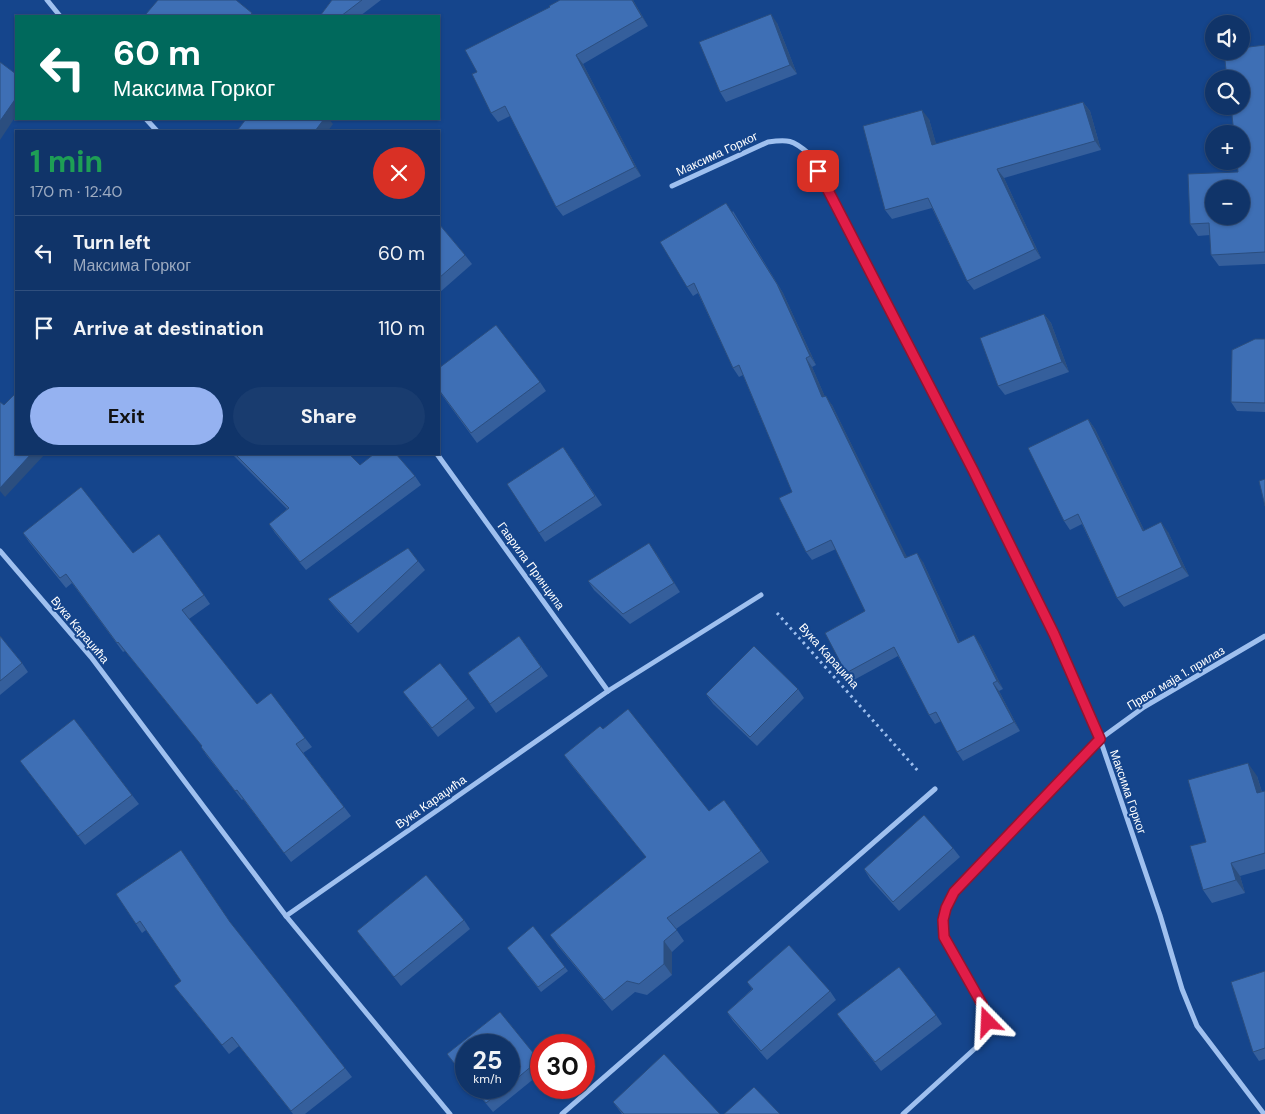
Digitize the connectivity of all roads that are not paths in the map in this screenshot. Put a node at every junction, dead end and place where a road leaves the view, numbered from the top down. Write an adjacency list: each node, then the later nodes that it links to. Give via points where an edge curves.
1 (47, 0): 2 (street)
2 (59, 15)
3 (147, 120): 4 (street)
4 (156, 130)
5 (672, 186): 11 (street, Максима Горког, via 768,142 782,140 797,144 808,153 973,470 1054,634)
6 (438, 455): 10 (street, Гаврила Принципа)
7 (0, 551): 13 (street, Вука Караџића, via 91,656)
8 (761, 595): 10 (street, Вука Караџића)
9 (1265, 636): 11 (street, Првог маја 1. прилаз, via 1144,708)
10 (608, 690): 13 (street, Вука Караџића)
11 (1100, 739): 16 (street, Првог маја 1. прилаз, via 954,892 943,920 944,937 982,1004 988,1022 987,1034); 17 (street, Максима Горког, via 1197,1026)
12 (935, 789): 15 (street)
13 (286, 916): 14 (street, Вука Караџића)
14 (450, 1114)
15 (562, 1114)
16 (903, 1114)
17 (1264, 1114)

